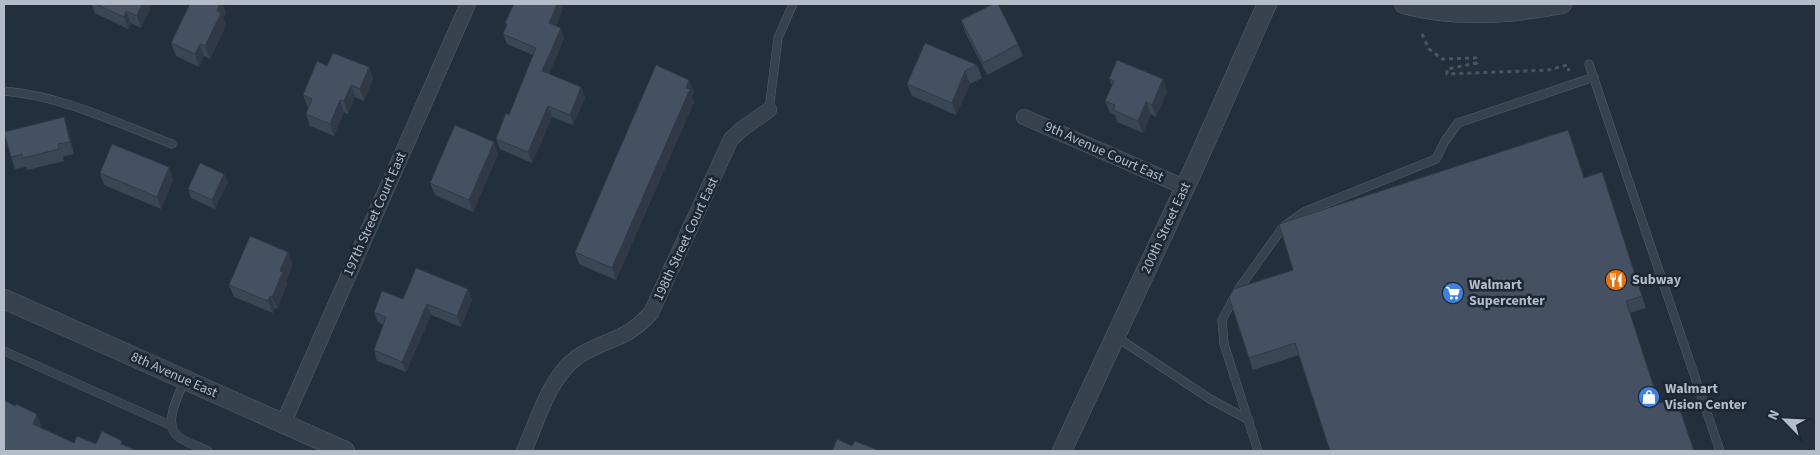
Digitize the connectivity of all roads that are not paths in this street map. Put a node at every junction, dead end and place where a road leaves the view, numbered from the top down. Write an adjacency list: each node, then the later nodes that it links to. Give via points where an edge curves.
1 (468, 4): 18 (street, 197th Street Court East)
2 (793, 4): 9 (lane, via 778,38)
3 (1268, 4): 12 (street, 200th Street East)
4 (1404, 4): 5 (street, via 1458,13 1535,9)
5 (1562, 4)
6 (1589, 64): 7 (lane)
7 (1594, 77): 17 (lane, via 1458,123 1436,159 1304,212 1284,227 1238,290 1222,320 1224,344); 25 (lane)
8 (4, 92): 11 (lane, via 81,108)
9 (770, 110): 22 (street, 198th Street Court East, via 731,139 651,313 630,331 577,357 564,369 554,383)
10 (1024, 117): 12 (street, 9th Avenue Court East)
11 (172, 144)
12 (1184, 187): 14 (street, 200th Street East)
13 (4, 299): 16 (street, 8th Avenue East)
14 (1115, 336): 17 (lane, via 1210,399); 23 (street, 200th Street East)
15 (4, 351): 19 (lane)
16 (186, 380): 18 (street, 8th Avenue East); 19 (lane, via 172,409)
17 (1249, 420): 24 (lane)
18 (283, 424): 21 (street, 8th Avenue East)
19 (172, 426): 20 (lane, via 180,438)
20 (208, 451)
21 (345, 451)
22 (524, 451)
23 (1062, 451)
24 (1258, 451)
25 (1720, 451)

